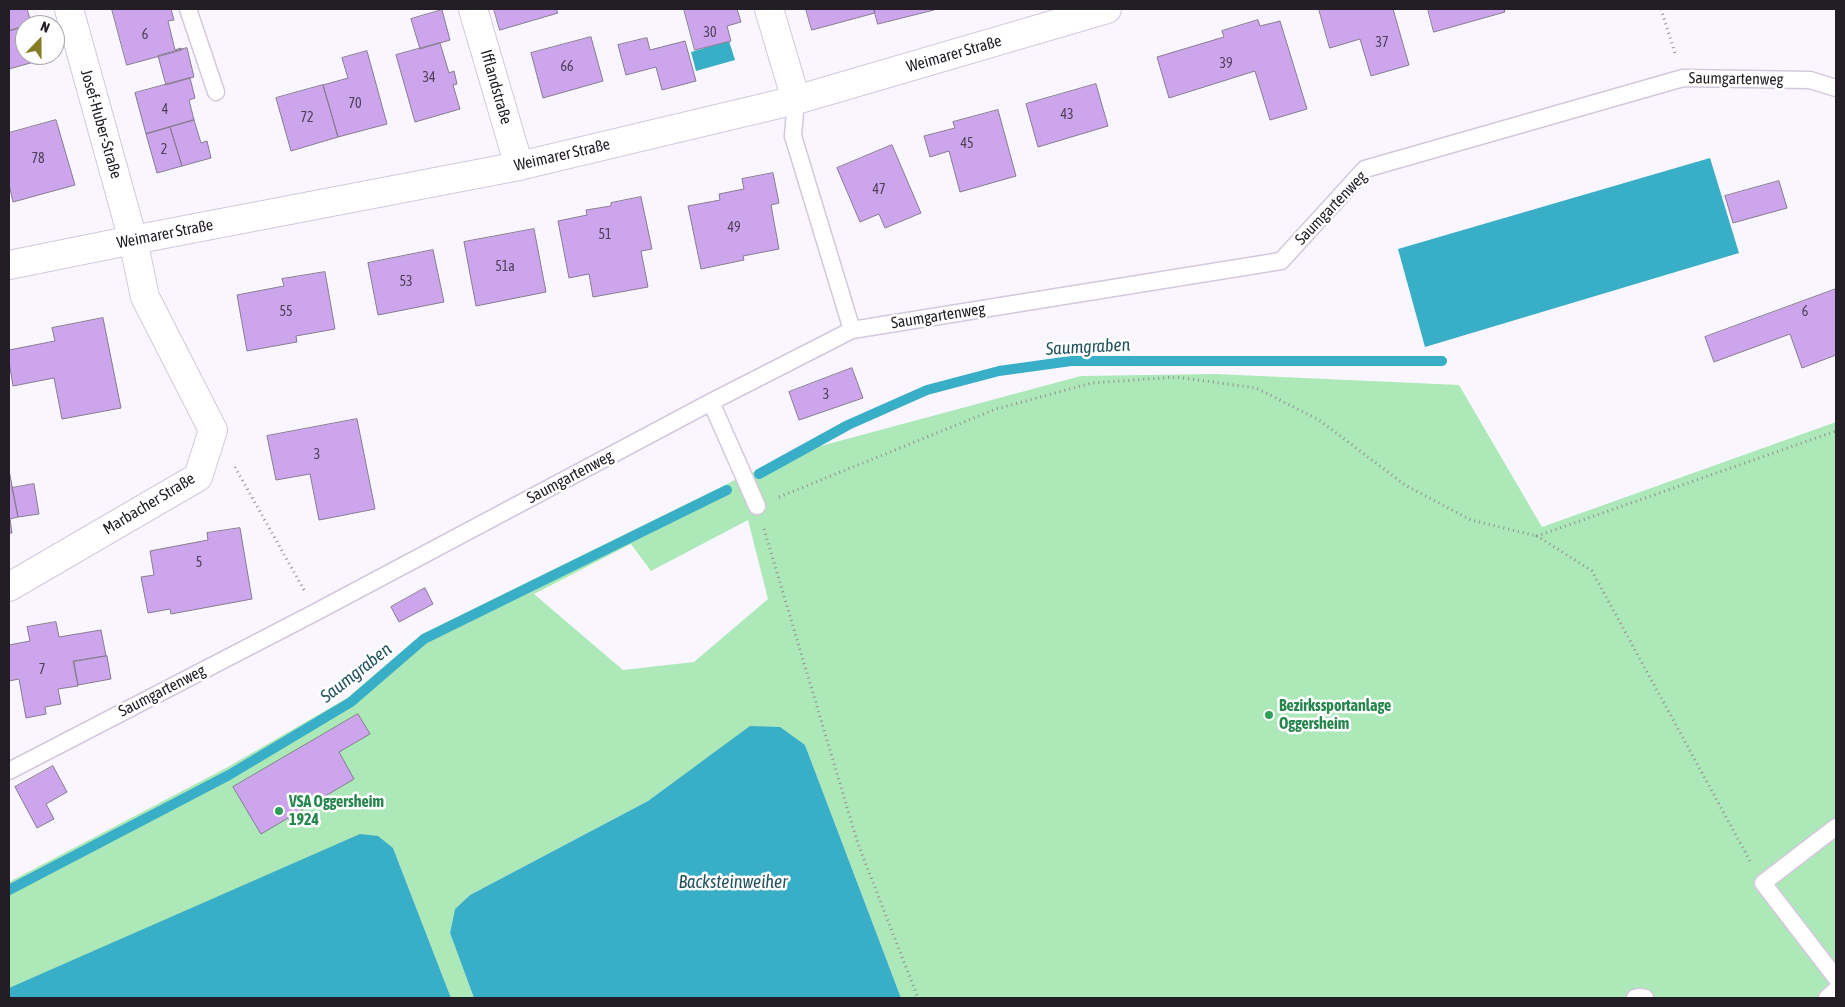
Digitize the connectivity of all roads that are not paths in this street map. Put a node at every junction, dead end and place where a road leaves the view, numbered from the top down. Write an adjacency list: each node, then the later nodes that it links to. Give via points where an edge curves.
1 (69, 9): 10 (street, Josef-Huber-Straße)
2 (188, 9): 7 (lane)
3 (473, 9): 9 (street, Ifflandstraße)
4 (769, 9): 8 (street)
5 (1107, 9): 8 (street, Weimarer Straße)
6 (1836, 88): 12 (lane, Saumgartenweg, via 1810,80 1683,78 1365,169 1281,261)
7 (216, 92)
8 (796, 100): 9 (street, Weimarer Straße); 12 (lane, via 793,136)
9 (518, 166): 10 (street, Weimarer Straße)
10 (133, 240): 11 (street, Weimarer Straße); 15 (street, Marbacher Straße, via 145,296 213,430 198,477)
11 (9, 265)
12 (852, 330): 13 (lane, Saumgartenweg)
13 (711, 402): 14 (lane); 16 (lane, Saumgartenweg)
14 (757, 506)
15 (9, 587)
16 (9, 771)
17 (1836, 827): 18 (lane, via 1763,883)
18 (1836, 978)
19 (1836, 990): 22 (lane)
20 (1635, 998): 21 (lane)
21 (1645, 998)
22 (1826, 998)

